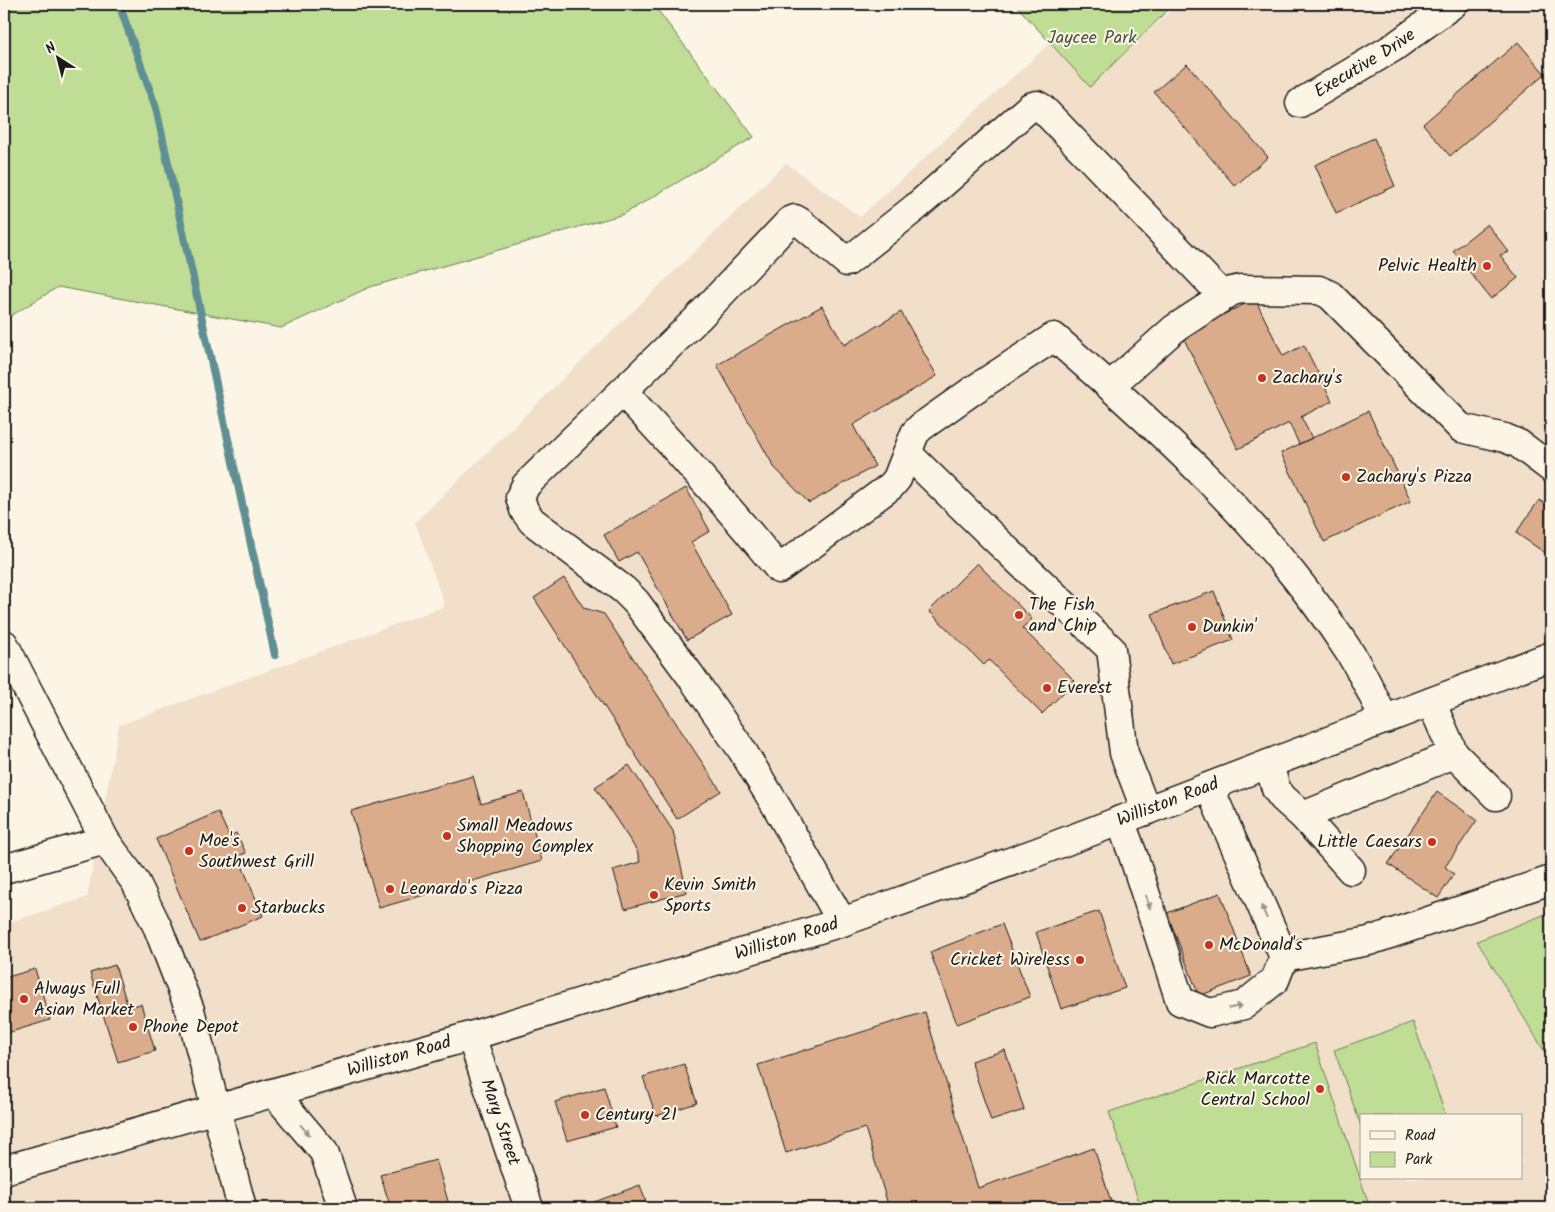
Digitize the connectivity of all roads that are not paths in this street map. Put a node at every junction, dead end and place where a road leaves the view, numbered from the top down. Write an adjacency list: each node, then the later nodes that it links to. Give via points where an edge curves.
1 (1454, 4): 2 (main road, Executive Drive, via 1394,47)
2 (1300, 103)
3 (1223, 296): 4 (main road, via 1174,329); 5 (main road, via 1037,105 1030,107 916,207 847,262 795,218 790,221); 7 (main road, via 1241,289 1309,288 1330,295 1461,428 1520,444)
4 (1110, 386): 6 (main road, via 1054,337 921,427); 11 (main road, via 1218,489 1261,536 1312,598 1350,652)
5 (623, 392): 6 (main road, via 726,504 779,569 891,486); 23 (main road, via 526,485 520,497 524,510 532,521 636,602 742,750)
6 (907, 452): 16 (main road, via 1111,649 1124,753)
7 (1551, 468)
8 (4, 644): 19 (main road)
9 (1551, 656): 10 (main road, Williston Road)
10 (1431, 702): 11 (main road, Williston Road); 12 (main road)
11 (1386, 720): 13 (main road, Williston Road)
12 (1454, 754): 15 (main road); 17 (main road)
13 (1269, 764): 14 (main road, Williston Road); 17 (main road, via 1276,789)
14 (1209, 787): 16 (main road, Williston Road); 24 (main road, one-way to 14)
15 (1496, 796)
16 (1146, 811): 18 (main road, Williston Road)
17 (1303, 816): 21 (main road)
18 (1120, 820): 23 (main road, Williston Road); 24 (main road, one-way to 24, via 1180,1001 1210,1013 1244,1005 1274,980)
19 (105, 840): 20 (main road); 27 (main road, via 136,883 158,928 190,1010)
20 (4, 869)
21 (1351, 870)
22 (1551, 880): 24 (main road, via 1369,940)
23 (842, 922): 25 (main road, Williston Road)
24 (1284, 957)
25 (470, 1036): 26 (main road, Williston Road); 31 (main road, Mary Street)
26 (274, 1092): 27 (main road, Williston Road); 30 (main road, one-way to 30, via 324,1152)
27 (215, 1110): 28 (main road, Williston Road); 29 (main road)
28 (4, 1170)
29 (242, 1208)
30 (342, 1208)
31 (529, 1208)

